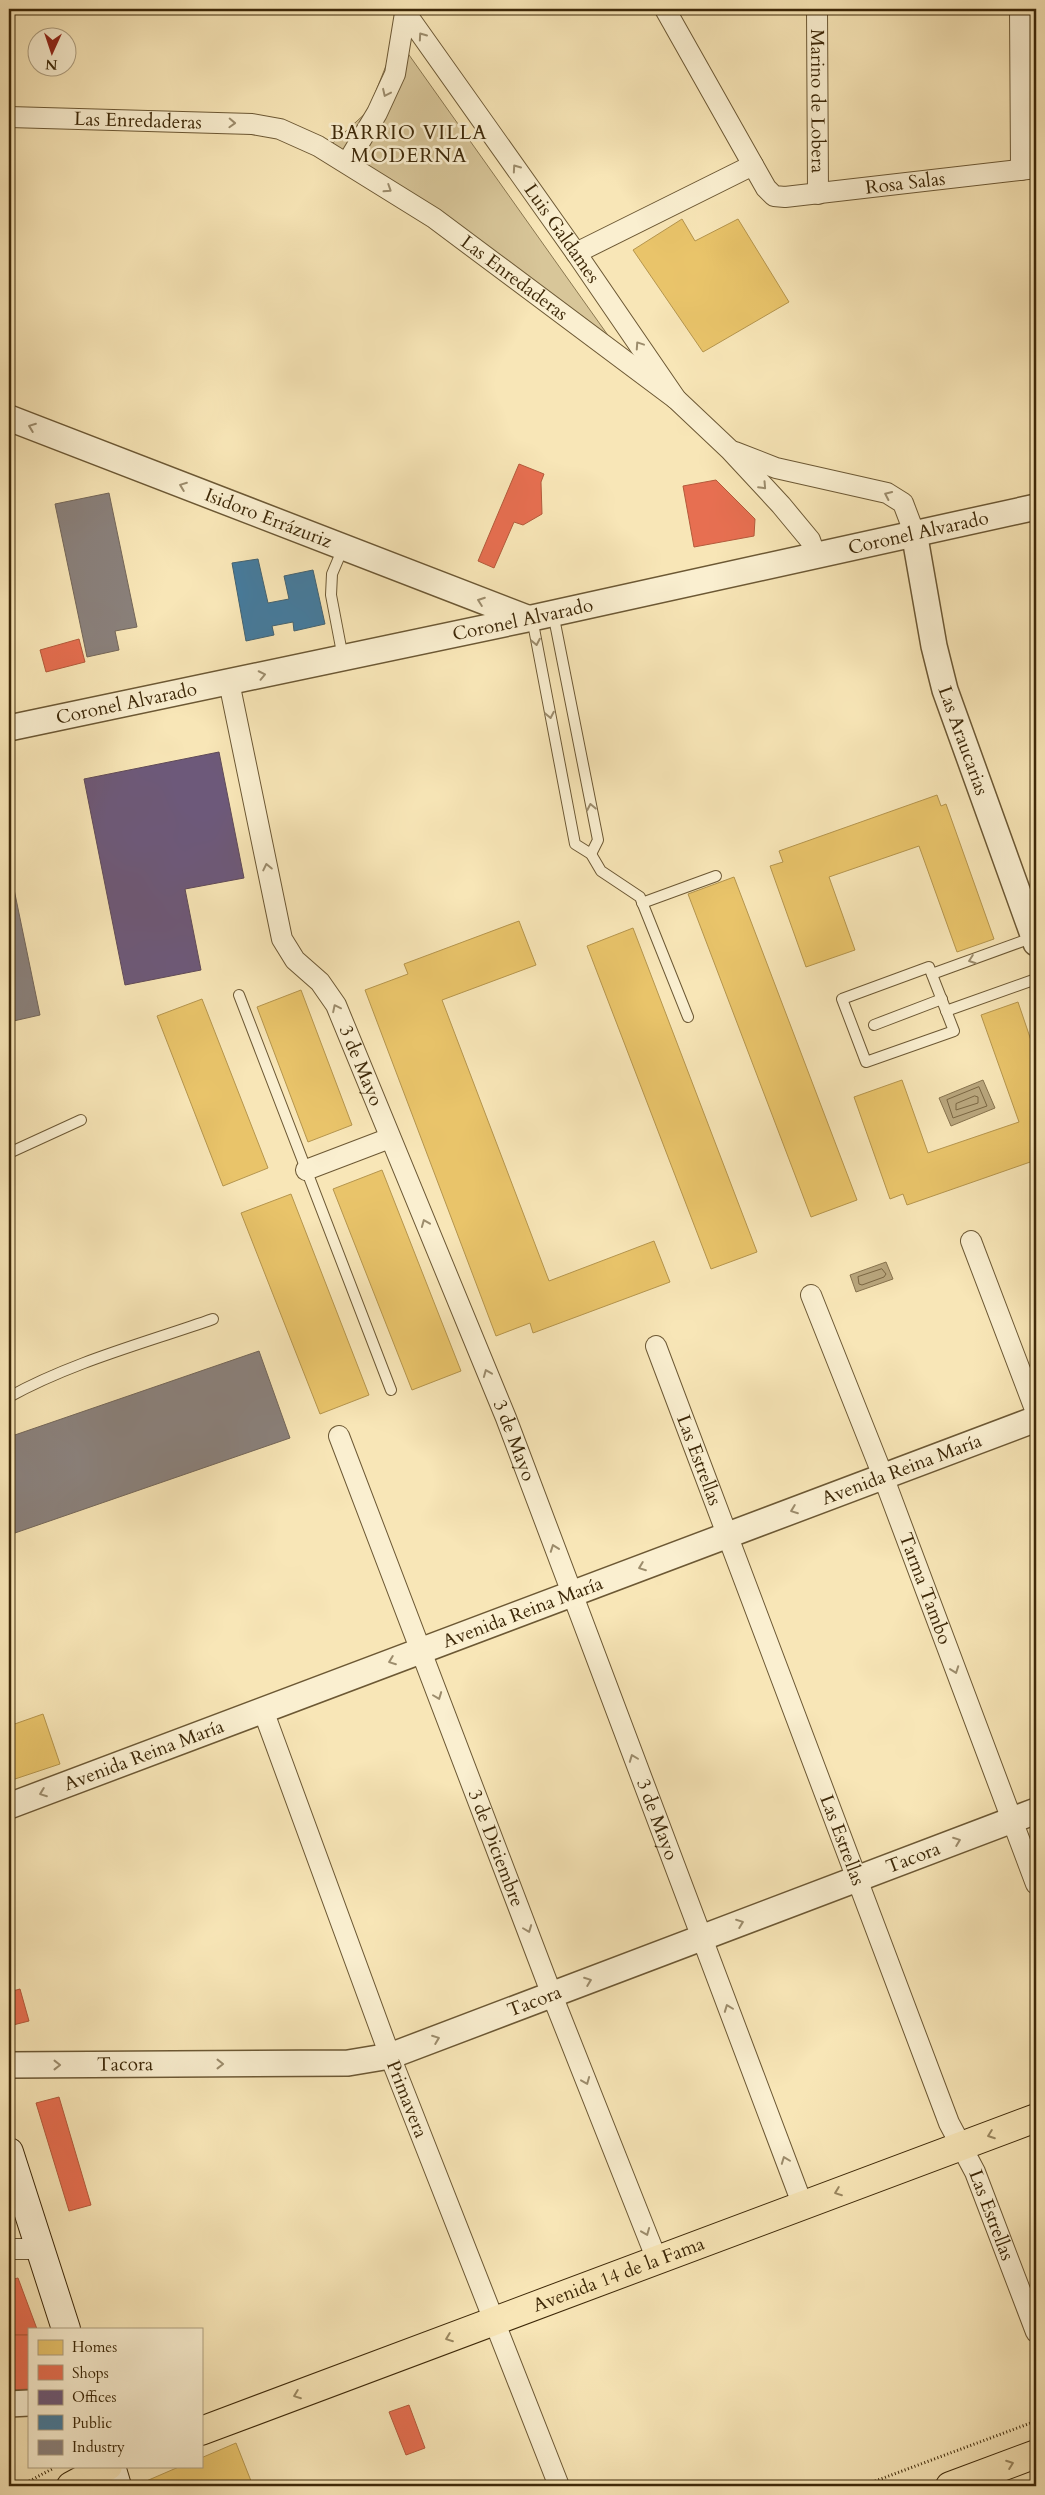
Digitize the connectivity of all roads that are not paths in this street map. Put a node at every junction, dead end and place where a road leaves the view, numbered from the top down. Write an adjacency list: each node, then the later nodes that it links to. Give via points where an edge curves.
1 (665, 9): 7 (street)
2 (817, 9): 9 (street, Marino de Lobera)
3 (1020, 9): 8 (street)
4 (404, 11): 6 (street, one-way to 6, via 395,74); 10 (street, Luis Galdames, one-way to 4)
5 (9, 116): 6 (street, Las Enredaderas, one-way to 6, via 252,124 300,137)
6 (347, 163): 11 (street, Las Enredaderas, one-way to 11, via 434,218)
7 (752, 165): 9 (street, Rosa Salas, via 774,196); 10 (street)
8 (1028, 169): 9 (street, Rosa Salas)
9 (818, 194)
10 (576, 253): 11 (street, Luis Galdames, one-way to 10)
11 (676, 399): 13 (street, Luis Galdames)
12 (9, 418): 16 (street, Isidoro Errázuriz, one-way to 12)
13 (730, 450): 15 (street, Luis Galdames, one-way to 13, via 903,504 887,492 776,468); 17 (street, Luis Galdames, one-way to 17, via 801,528)
14 (1036, 506): 15 (street, Coronel Alvarado)
15 (914, 532): 17 (street, Coronel Alvarado); 27 (street, Las Araucarias, via 944,690)
16 (343, 548): 18 (street, Isidoro Errázuriz); 21 (lane, via 332,574 331,595)
17 (815, 554): 19 (street, Coronel Alvarado)
18 (440, 586): 19 (street, Isidoro Errázuriz, one-way to 18); 20 (street, via 455,607 453,623)
19 (537, 616): 20 (street, Coronel Alvarado); 24 (lane, one-way to 19, via 598,840); 24 (lane, one-way to 24, via 575,844)
20 (444, 636): 21 (street, Coronel Alvarado)
21 (343, 658): 22 (street, Coronel Alvarado, one-way to 21)
22 (229, 682): 23 (street, Coronel Alvarado); 37 (street, 3 de Mayo, one-way to 22, via 336,1005 320,982 295,960 282,939)
23 (9, 728)
24 (591, 854): 26 (lane, via 601,871 640,897)
25 (716, 876): 26 (lane)
26 (642, 903): 34 (lane)
27 (1030, 910): 28 (street, Las Araucarias)
28 (1035, 940): 29 (lane, one-way to 29)
29 (932, 974): 32 (lane); 33 (lane, via 929,968 842,999 866,1062 954,1031)
30 (1036, 979): 33 (lane)
31 (239, 995): 39 (lane)
32 (942, 999): 33 (lane); 35 (lane)
33 (946, 1011)
34 (688, 1017)
35 (874, 1025)
36 (81, 1120): 38 (lane)
37 (390, 1138): 39 (street); 51 (street, 3 de Mayo, one-way to 37, via 506,1418)
38 (9, 1153)
39 (306, 1170): 44 (lane)
40 (972, 1242): 46 (street)
41 (811, 1295): 49 (street, Tarma Tambo)
42 (213, 1320): 45 (lane, via 72,1369)
43 (656, 1346): 50 (street, Las Estrellas)
44 (390, 1390)
45 (9, 1397)
46 (1036, 1412)
47 (1036, 1419): 49 (street, Avenida Reina María)
48 (339, 1436): 52 (street, 3 de Diciembre)
49 (883, 1476): 50 (street, Avenida Reina María, one-way to 50); 56 (street, Tarma Tambo, one-way to 56)
50 (727, 1535): 51 (street, Avenida Reina María, one-way to 51); 57 (street, Las Estrellas)
51 (571, 1594): 52 (street, Avenida Reina María); 59 (street, 3 de Mayo, one-way to 51)
52 (421, 1650): 53 (street, Avenida Reina María, one-way to 53); 60 (street, 3 de Diciembre, one-way to 60)
53 (263, 1710): 54 (street, Avenida Reina María, one-way to 54); 61 (street, Primavera)
54 (9, 1806)
55 (1036, 1811): 56 (street, Tacora)
56 (1012, 1820): 57 (street, Tacora, one-way to 56); 58 (street, Tarma Tambo)
57 (857, 1879): 59 (street, Tacora, one-way to 57); 64 (street, Las Estrellas, via 950,2123)
58 (1036, 1884)
59 (701, 1938): 60 (street, Tacora, one-way to 59); 66 (street, 3 de Mayo, one-way to 59)
60 (552, 1995): 61 (street, Tacora, one-way to 60); 69 (street, 3 de Diciembre, one-way to 69)
61 (390, 2056): 62 (street, Tacora, one-way to 61, via 348,2064); 70 (street, Primavera)
62 (9, 2065)
63 (1036, 2118): 64 (main road, Avenida 14 de la Fama, one-way to 64)
64 (962, 2146): 66 (main road, Avenida 14 de la Fama, one-way to 66); 72 (street, Las Estrellas)
65 (9, 2152): 68 (main road)
66 (803, 2206): 69 (main road, Avenida 14 de la Fama)
67 (9, 2249): 68 (street)
68 (41, 2249): 71 (main road)
69 (657, 2260): 70 (main road, Avenida 14 de la Fama)
70 (494, 2321): 75 (main road, Avenida 14 de la Fama, one-way to 75); 81 (street, Primavera)
71 (66, 2328)
72 (1036, 2332)
73 (9, 2404): 74 (street)
74 (28, 2404)
75 (202, 2431)
76 (1036, 2454): 82 (main road, one-way to 76)
77 (106, 2468): 79 (main road)
78 (111, 2468): 80 (main road)
79 (71, 2486)
80 (117, 2486)
81 (559, 2486)
82 (950, 2486)

